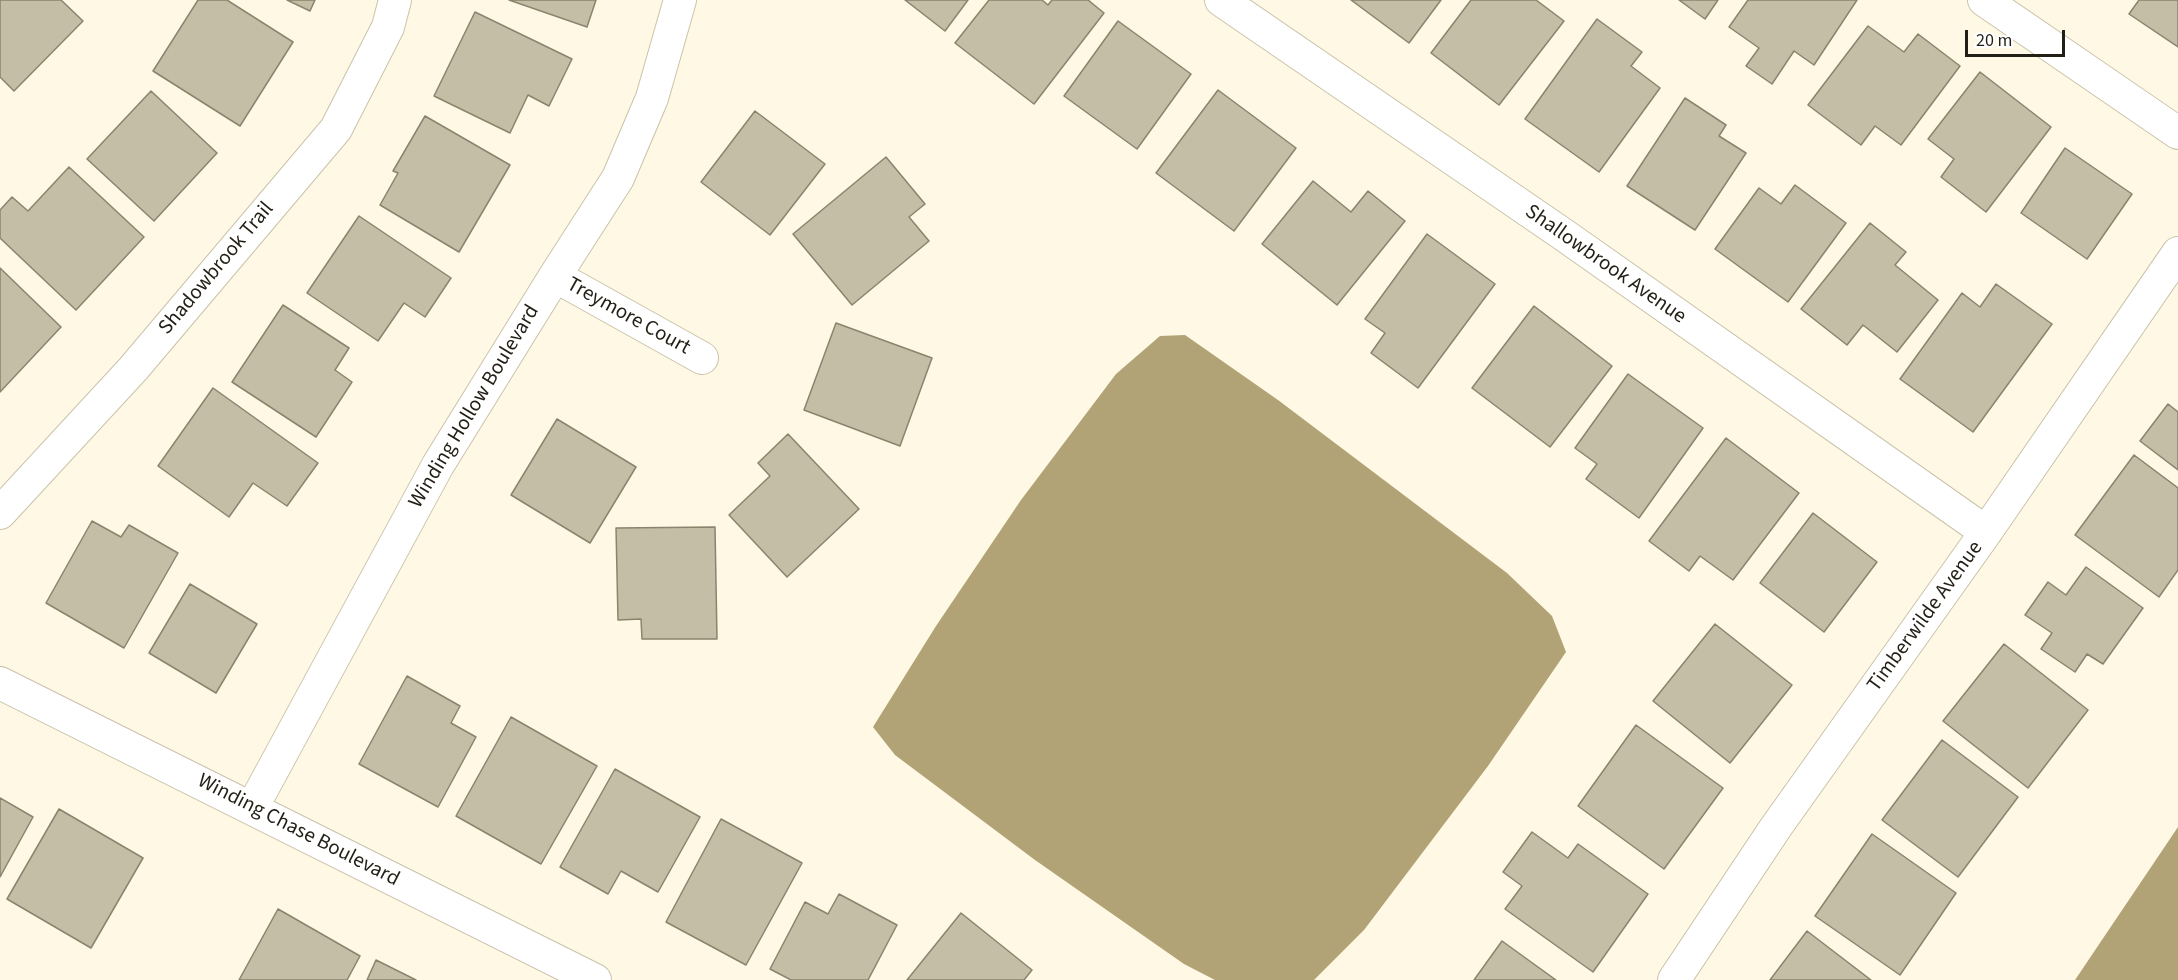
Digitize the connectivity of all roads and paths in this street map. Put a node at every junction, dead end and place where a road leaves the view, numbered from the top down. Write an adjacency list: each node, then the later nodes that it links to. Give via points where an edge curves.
1 (395, 0): 9 (street, Shadowbrook Trail, via 388,27 336,129 133,369)
2 (680, 0): 7 (street, Winding Hollow Boulevard, via 652,99 618,178)
3 (1221, 0): 10 (street, Shallowbrook Avenue)
4 (1984, 0): 5 (street)
5 (2178, 133)
6 (2178, 253): 10 (street, Timberwilde Avenue)
7 (555, 276): 8 (street, Treymore Court); 12 (street, Winding Hollow Boulevard, via 438,465)
8 (702, 358)
9 (0, 513)
10 (1986, 532): 14 (street, Timberwilde Avenue, via 1776,827)
11 (0, 683): 12 (street, Winding Chase Boulevard)
12 (252, 808): 13 (street, Winding Chase Boulevard)
13 (595, 980)
14 (1674, 980)

